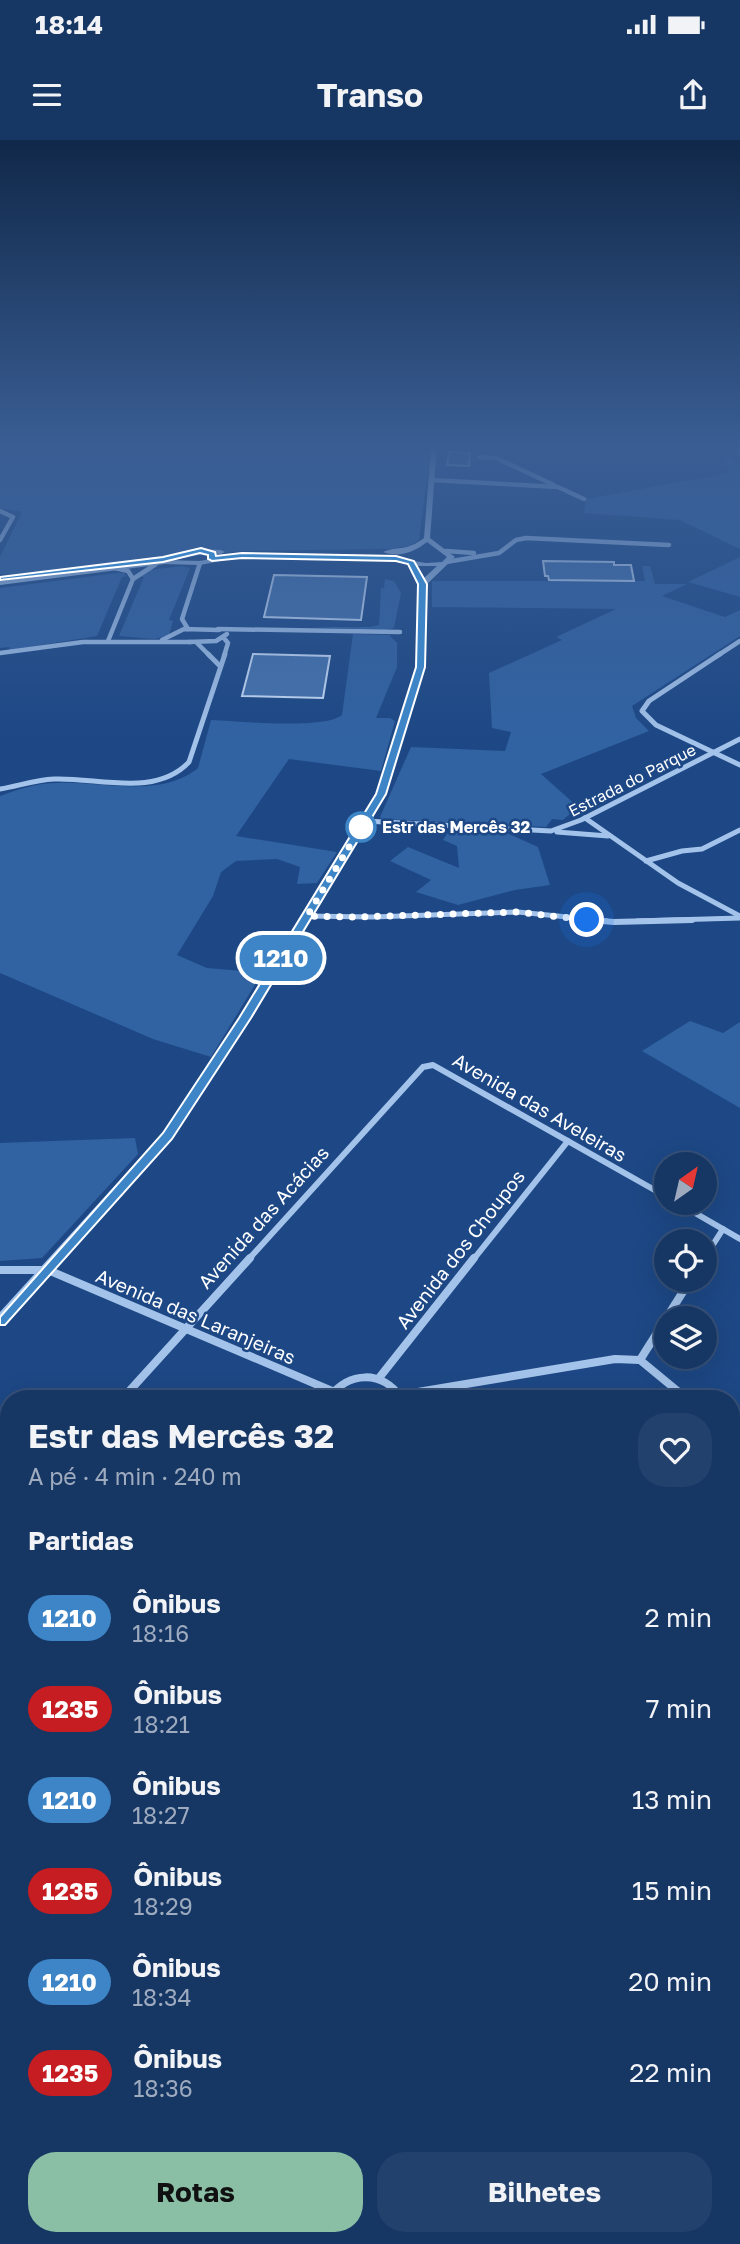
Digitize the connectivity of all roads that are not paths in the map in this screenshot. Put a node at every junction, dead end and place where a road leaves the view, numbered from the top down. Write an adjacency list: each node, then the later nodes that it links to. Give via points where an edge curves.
1 (417, 545): 4 (street)
2 (436, 545): 5 (street)
3 (511, 545): 6 (street)
4 (412, 549): 5 (street); 7 (street); 9 (street, via 404,555)
5 (443, 550): 6 (street); 11 (street, via 451,556)
6 (496, 554): 11 (street)
7 (210, 555): 8 (street, via 194,551); 9 (street, via 375,557); 10 (street)
8 (187, 558): 10 (street); 12 (street); 14 (street)
9 (409, 562): 11 (street); 17 (street)
10 (200, 563): 18 (street, via 182,619)
11 (444, 563): 17 (street)
12 (156, 564): 13 (street); 15 (street)
13 (116, 568): 15 (street, via 128,571); 16 (street)
14 (0, 577)
15 (133, 579): 24 (street)
16 (0, 583)
17 (422, 584): 35 (street, via 421,665 387,782)
18 (188, 629): 19 (street); 22 (street)
19 (218, 629): 20 (street); 23 (street)
20 (247, 629): 21 (street); 23 (street)
21 (400, 632)
22 (177, 635): 26 (street); 27 (street)
23 (224, 636): 27 (street); 29 (street, via 228,643)
24 (108, 641): 26 (street); 28 (street)
25 (740, 641): 31 (street, via 643,708 656,725)
26 (153, 642): 27 (street)
27 (193, 642): 29 (street)
28 (0, 653)
29 (219, 666): 33 (street, via 189,762 175,776 146,782 52,779)
30 (740, 739): 31 (street, Estrada do Parque)
31 (713, 753): 32 (street); 34 (street, Estrada do Parque)
32 (740, 765)
33 (0, 789)
34 (585, 818): 37 (street, Estrada do Parque); 38 (street)
35 (365, 821): 37 (street, Estrada do Parque); 40 (street)
36 (740, 830): 39 (street, via 702,849)
37 (551, 831): 38 (street)
38 (608, 835): 39 (street)
39 (646, 861): 41 (street)
40 (307, 916): 41 (street, via 527,912 614,922); 50 (street, via 173,1129)
41 (740, 917)
42 (433, 1065): 43 (street, Avenida das Aveleiras); 53 (street, Avenida das Acácias, via 423,1067)
43 (568, 1141): 44 (street, Avenida das Aveleiras); 55 (street, Avenida dos Choupos)
44 (654, 1190)
45 (699, 1215): 46 (street)
46 (723, 1229): 47 (street); 48 (street)
47 (717, 1238)
48 (740, 1239)
49 (0, 1270): 50 (street)
50 (48, 1270): 52 (street); 53 (street, Avenida das Laranjeiras)
51 (683, 1292): 54 (street)
52 (0, 1321)
53 (186, 1329): 56 (street, Avenida das Acácias); 57 (street, Avenida das Laranjeiras)
54 (640, 1360): 60 (street, via 615,1359); 61 (street)
55 (379, 1378): 58 (street, via 358,1377); 59 (street)
56 (130, 1390)
57 (319, 1390)
58 (334, 1390)
59 (396, 1390)
60 (435, 1390)
61 (676, 1390)

